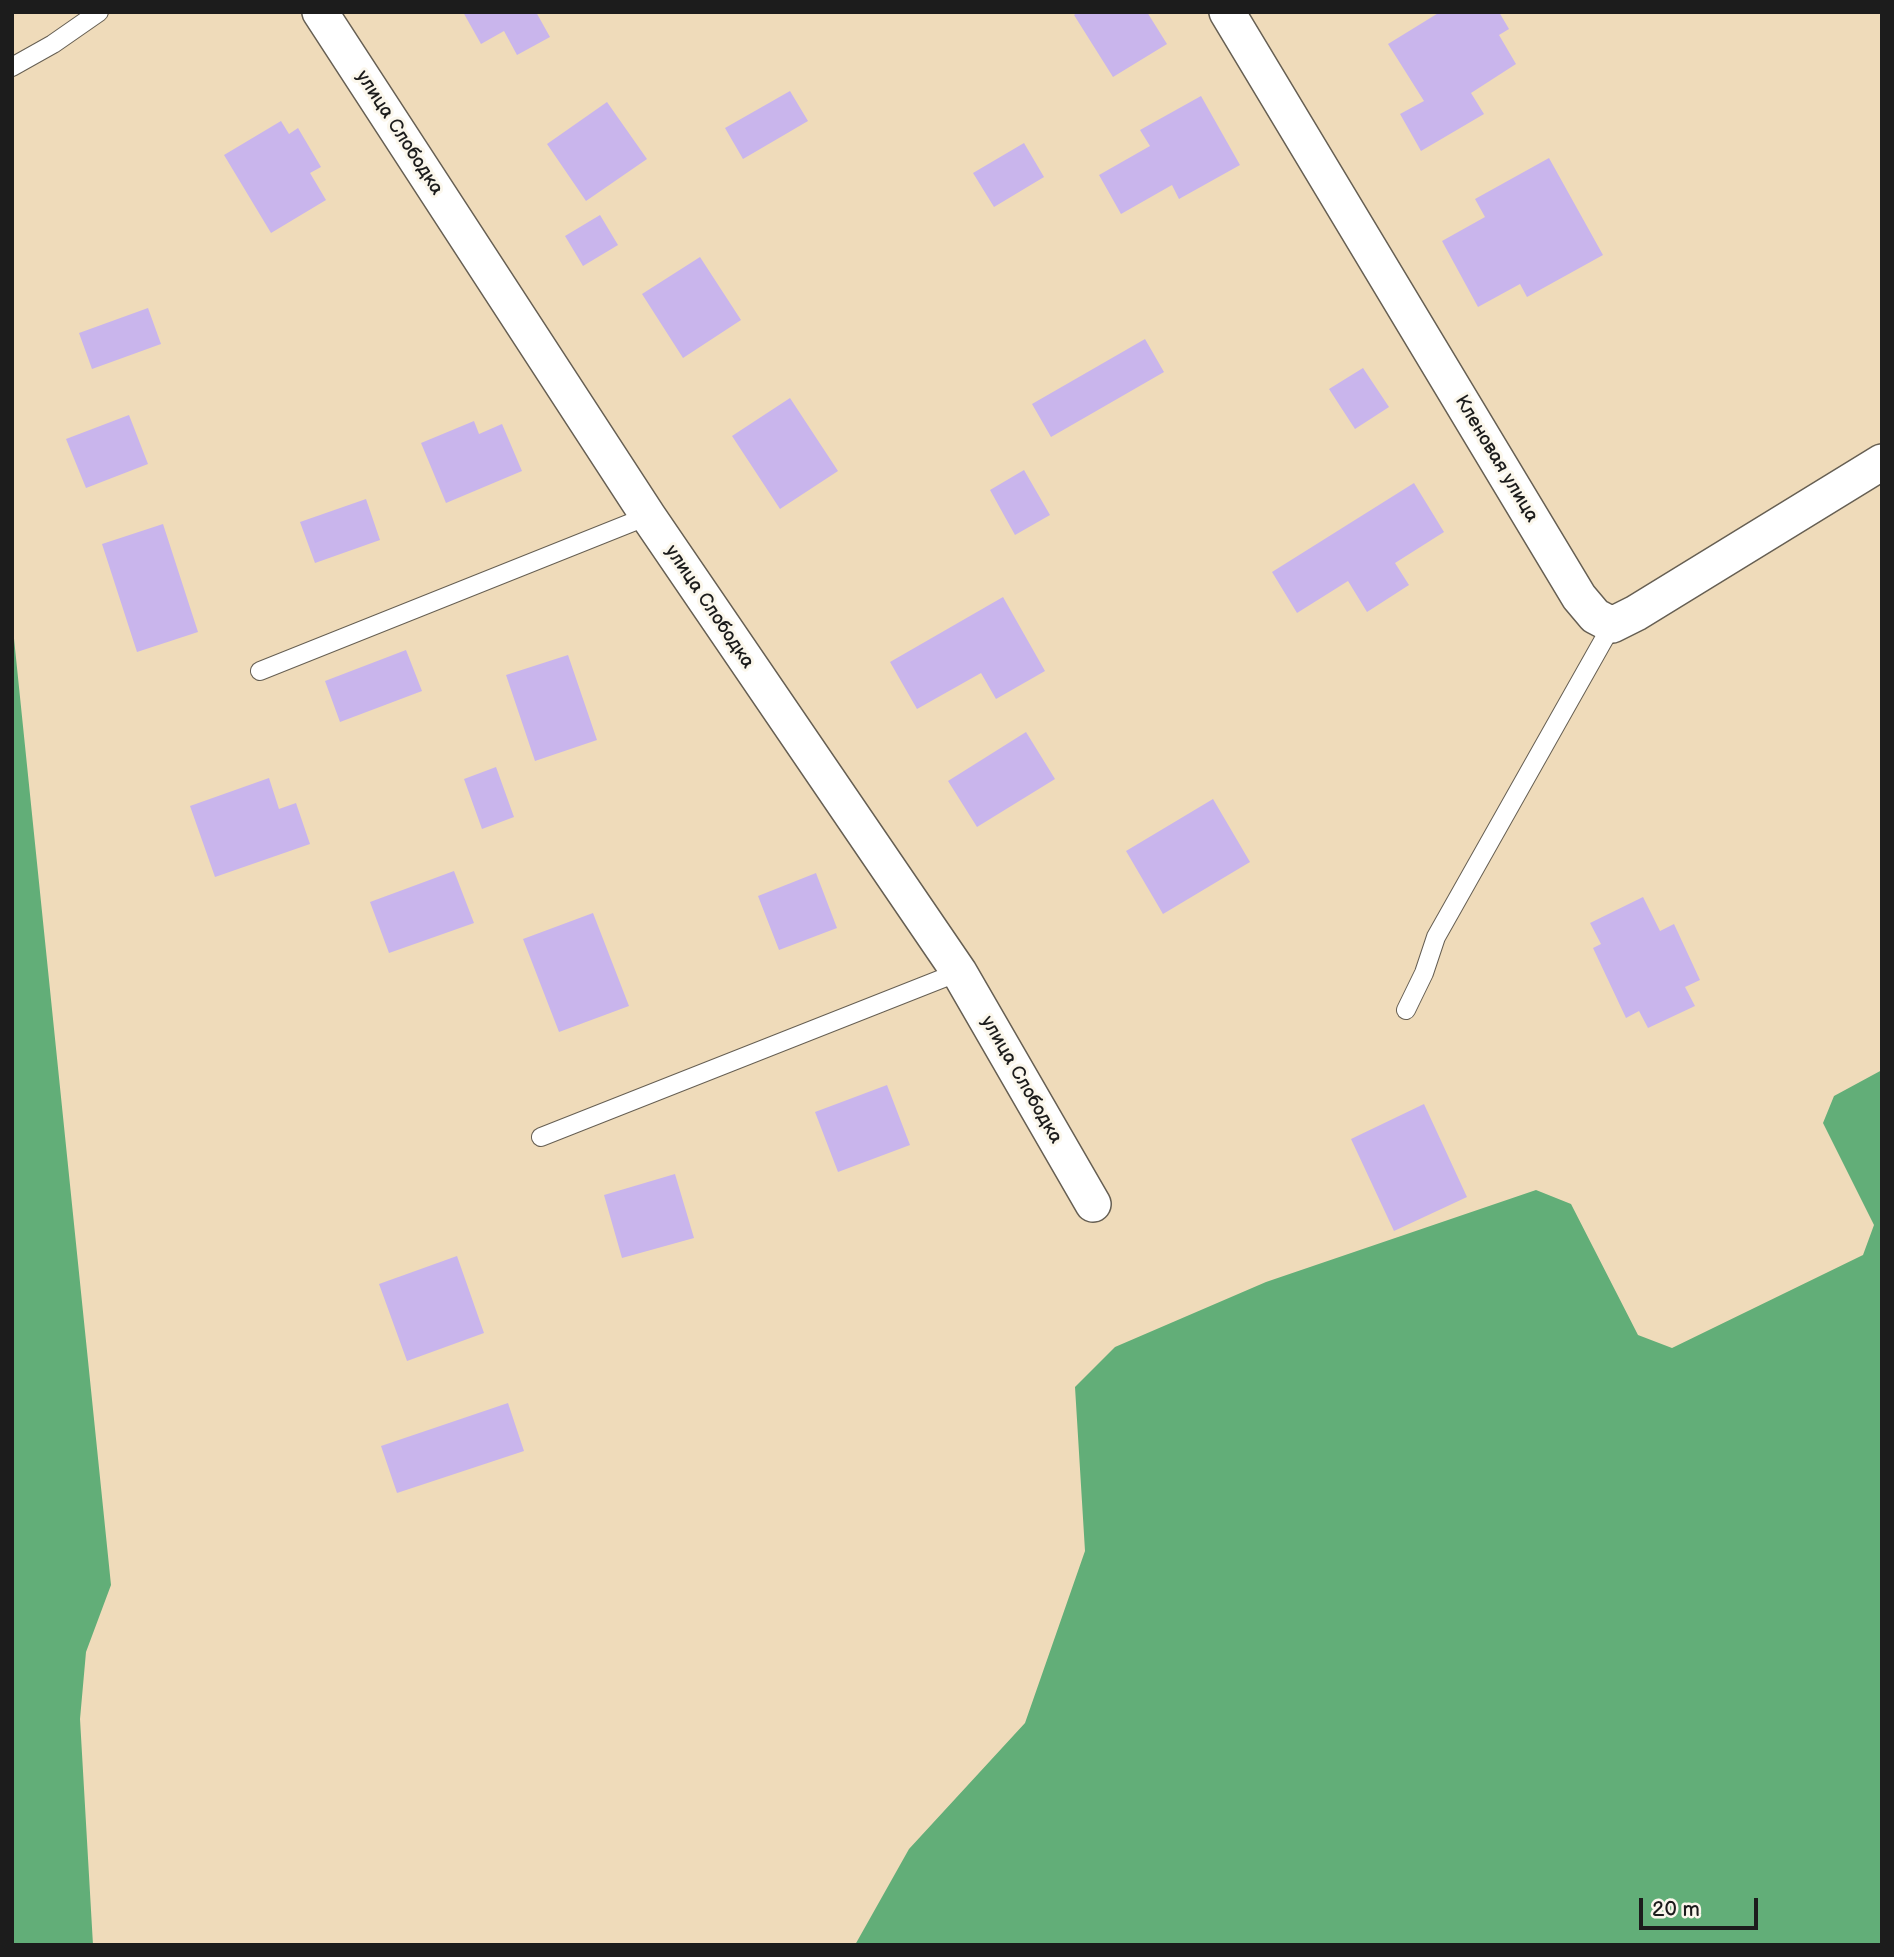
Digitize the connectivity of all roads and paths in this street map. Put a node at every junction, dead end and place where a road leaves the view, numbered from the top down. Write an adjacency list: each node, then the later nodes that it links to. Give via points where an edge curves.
1 (99, 12): 4 (lane)
2 (320, 12): 6 (street, улица Слободка)
3 (1236, 15): 7 (street, Кленовая улица, via 1579,597 1595,616)
4 (12, 66)
5 (1882, 462): 7 (street)
6 (648, 516): 8 (lane); 9 (street, улица Слободка)
7 (1612, 625): 10 (lane, via 1436,937)
8 (260, 671)
9 (958, 972): 11 (lane); 12 (street, улица Слободка)
10 (1406, 1010)
11 (541, 1137)
12 (1093, 1205)

